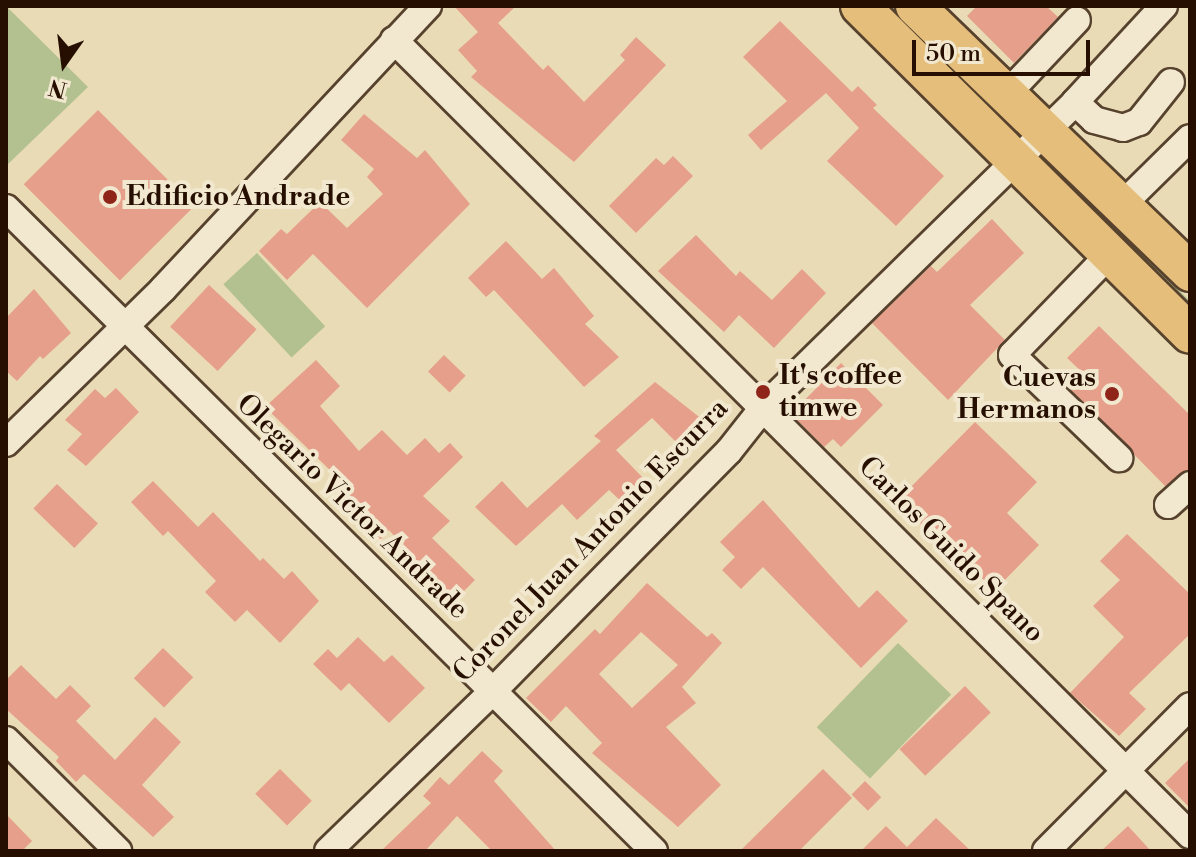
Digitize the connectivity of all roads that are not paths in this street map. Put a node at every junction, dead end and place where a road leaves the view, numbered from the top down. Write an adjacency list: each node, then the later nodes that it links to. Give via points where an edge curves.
1 (428, 6): 6 (street)
2 (860, 6): 11 (highway)
3 (915, 6): 8 (highway)
4 (1164, 6): 9 (street, Coronel Juan Antonio Escurra)
5 (1077, 20): 8 (street)
6 (394, 40): 16 (street, via 163,289); 18 (street, Carlos Guido Spano)
7 (1171, 82): 9 (street, via 1139,122 1123,128 1094,120)
8 (1006, 95): 11 (highway)
9 (1075, 102): 11 (street, Coronel Juan Antonio Escurra)
10 (1190, 138): 12 (street)
11 (1031, 143): 12 (highway); 14 (highway); 18 (street, Coronel Juan Antonio Escurra)
12 (1122, 205): 15 (highway)
13 (6, 208): 16 (street, Olegario Victor Andrade)
14 (1109, 255): 17 (highway); 20 (street, via 1012,355)
15 (1190, 272)
16 (121, 327): 19 (street); 23 (street, Olegario Victor Andrade)
17 (1190, 334)
18 (763, 408): 23 (street, Coronel Juan Antonio Escurra, via 729,451); 26 (street, Carlos Guido Spano)
19 (6, 443)
20 (1119, 458)
21 (1190, 485): 22 (street)
22 (1168, 505)
23 (494, 690): 29 (street, Coronel Juan Antonio Escurra); 30 (street, Olegario Victor Andrade)
24 (1190, 706): 26 (street)
25 (6, 740): 28 (street)
26 (1127, 771): 27 (street, Carlos Guido Spano); 31 (street)
27 (1190, 835)
28 (118, 851)
29 (328, 851)
30 (654, 851)
31 (1046, 851)

